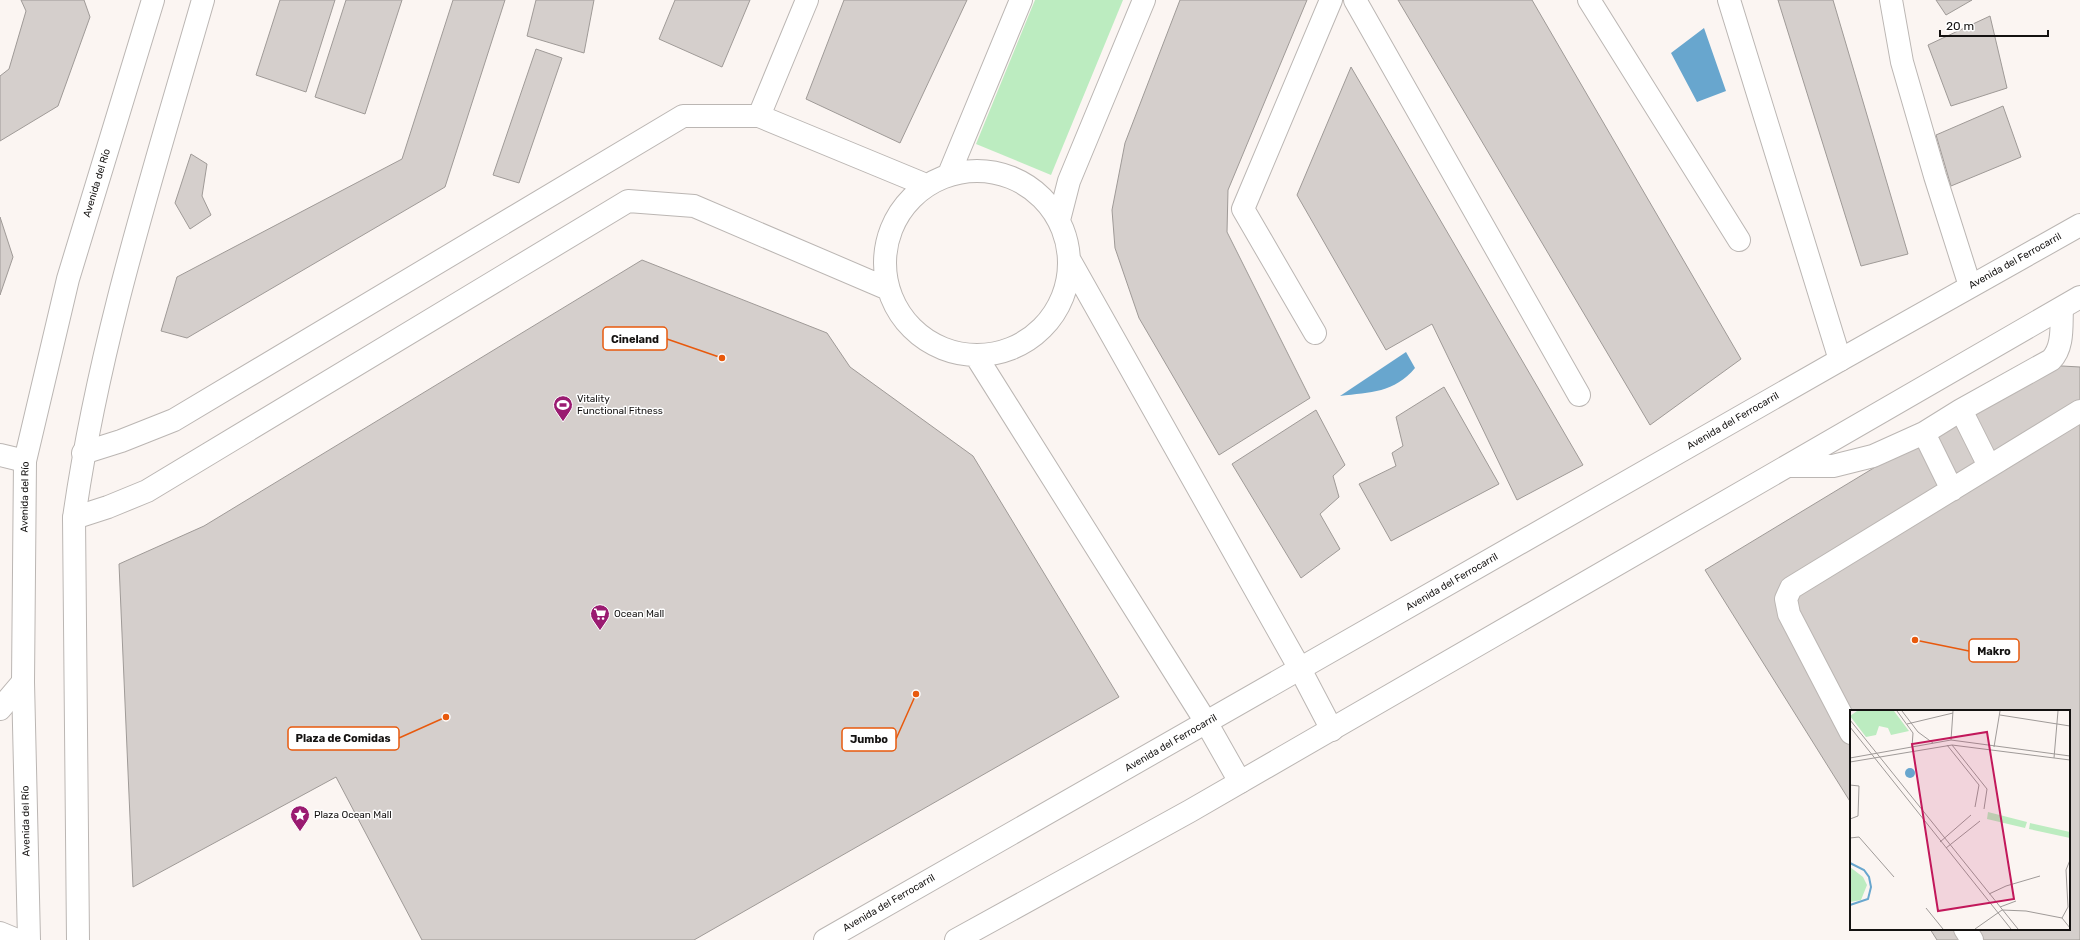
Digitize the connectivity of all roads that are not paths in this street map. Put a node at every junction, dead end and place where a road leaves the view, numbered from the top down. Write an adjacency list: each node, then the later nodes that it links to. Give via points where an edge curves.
1 (152, 0): 30 (main road, Avenida del Río, via 68,279)
2 (203, 0): 28 (main road, via 122,280)
3 (807, 0): 11 (main road)
4 (1020, 0): 12 (main road)
5 (1144, 0): 14 (main road, via 1069,181)
6 (1331, 0): 21 (main road, via 1243,209)
7 (1355, 0): 24 (main road)
8 (1589, 0): 16 (main road)
9 (1729, 0): 23 (main road)
10 (1891, 0): 18 (main road, via 1902,62)
11 (759, 116): 13 (main road); 28 (main road, via 683,116 174,420)
12 (949, 174): 13 (main road); 14 (main road, via 975,170 1000,173 1024,183 1044,199)
13 (926, 185): 19 (main road, via 904,205 890,231 884,260)
14 (1059, 220): 17 (main road, via 1066,239)
15 (2080, 226): 18 (main road, Avenida del Ferrocarril)
16 (1739, 240)
17 (1069, 259): 22 (main road, via 1065,289 1052,316 1032,337 1006,351); 35 (main road)
18 (1970, 286): 23 (main road, Avenida del Ferrocarril)
19 (888, 289): 22 (main road, via 901,316 921,338 947,351); 34 (main road, via 694,206 628,201 147,491 108,508)
20 (2071, 302): 25 (main road, via 2060,347 2051,360); 31 (main road)
21 (1315, 333)
22 (976, 356): 38 (main road)
23 (1840, 360): 35 (main road, Avenida del Ferrocarril)
24 (1579, 395)
25 (1961, 410): 27 (main road); 32 (main road)
26 (2080, 411): 32 (main road)
27 (1924, 433): 31 (main road, via 1873,456 1833,466); 33 (main road)
28 (83, 453): 34 (main road)
29 (0, 455): 30 (main road)
30 (25, 461): 36 (main road, Avenida del Río)
31 (1789, 466): 39 (main road)
32 (1989, 466): 33 (main road)
33 (1952, 490): 40 (main road, via 1791,588 1786,599 1789,614)
34 (74, 518): 46 (main road)
35 (1300, 669): 38 (main road, Avenida del Ferrocarril); 39 (main road)
36 (23, 682): 37 (main road); 45 (main road, Avenida del Río)
37 (0, 709)
38 (1206, 722): 41 (main road); 47 (main road, Avenida del Ferrocarril)
39 (1332, 730): 41 (main road)
40 (1850, 731)
41 (1240, 782): 48 (main road)
42 (1966, 930): 49 (main road)
43 (0, 933): 44 (main road)
44 (17, 940)
45 (29, 940)
46 (78, 940)
47 (825, 940)
48 (956, 940)
49 (1972, 940)

